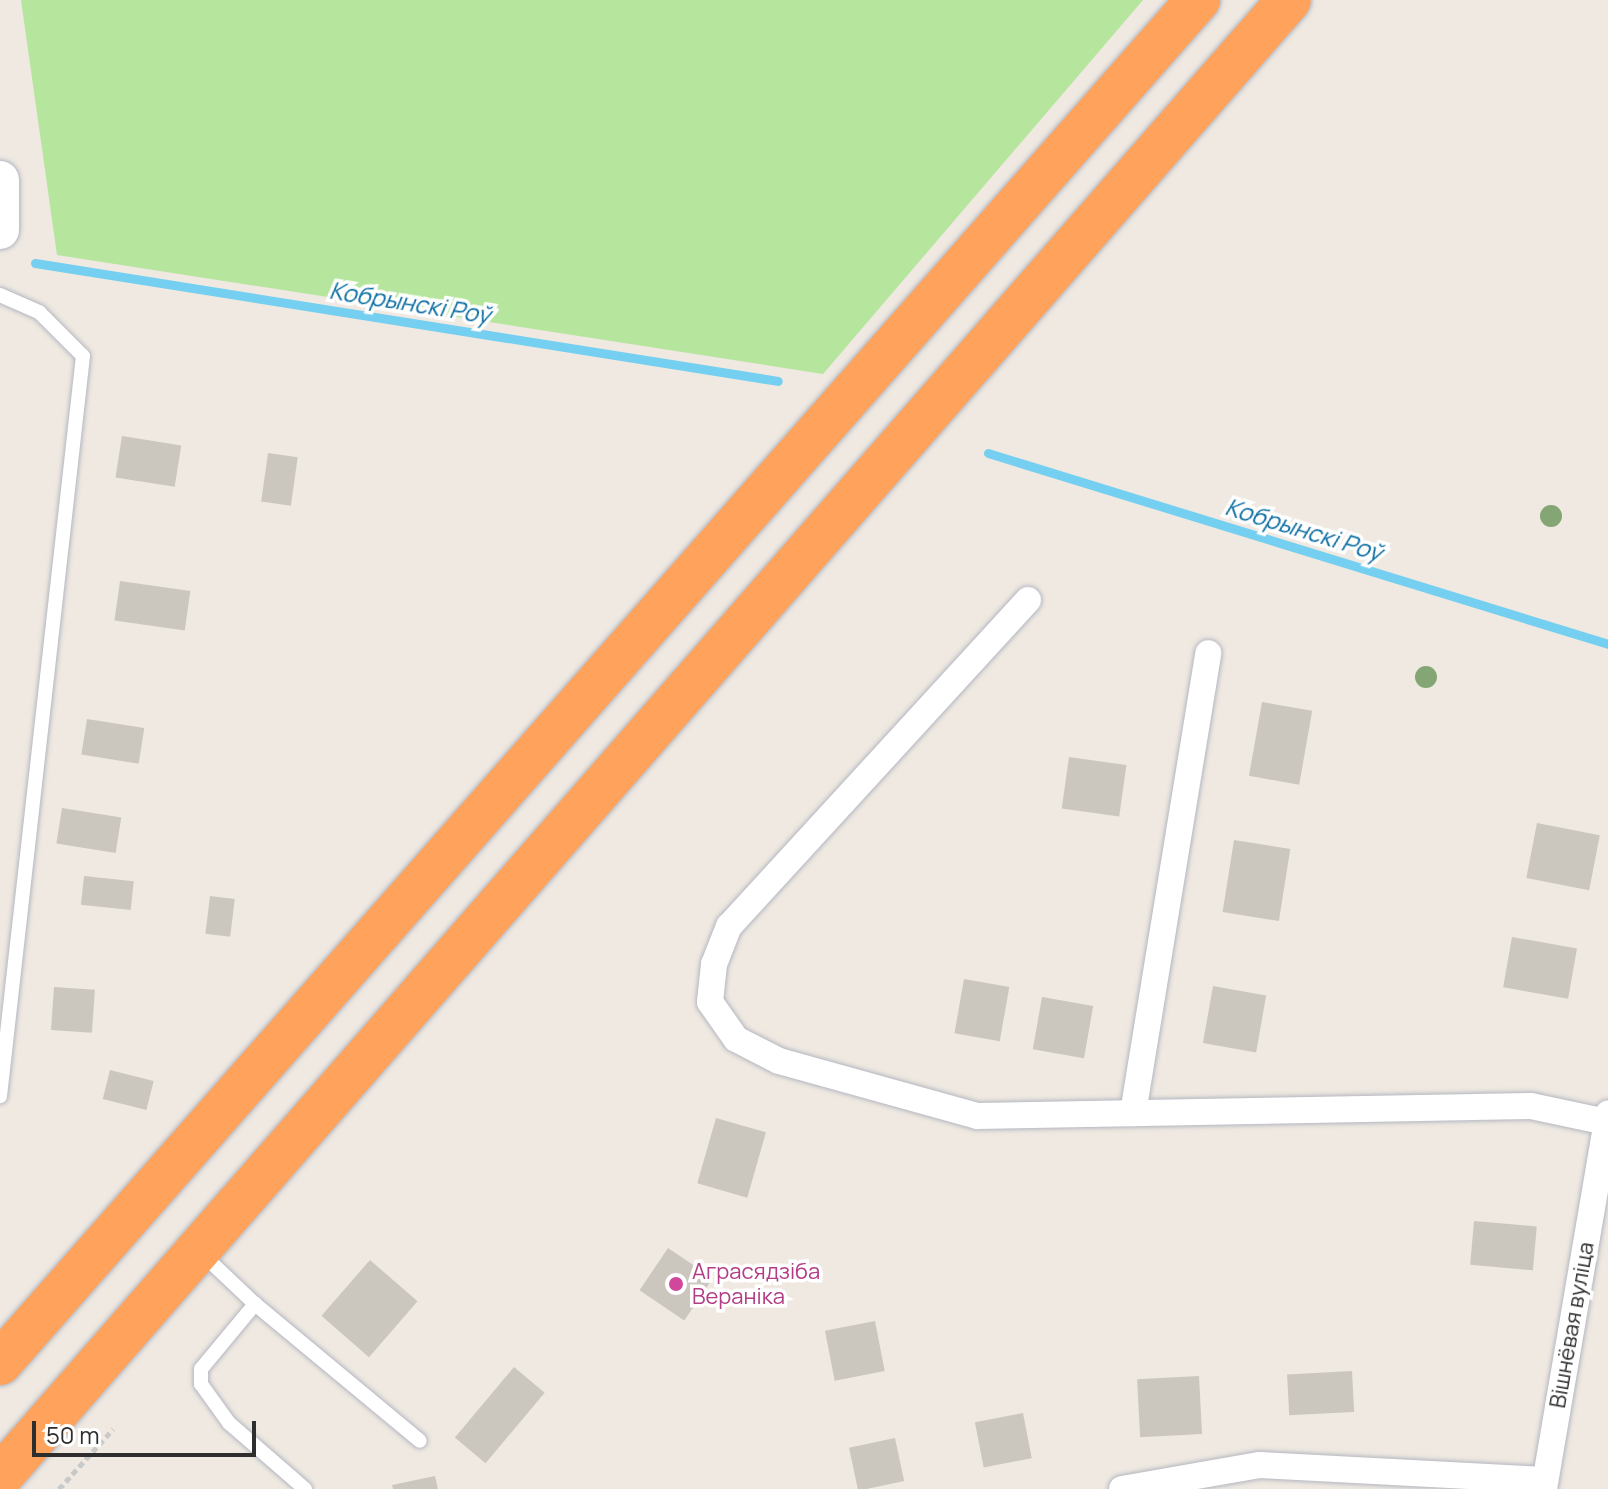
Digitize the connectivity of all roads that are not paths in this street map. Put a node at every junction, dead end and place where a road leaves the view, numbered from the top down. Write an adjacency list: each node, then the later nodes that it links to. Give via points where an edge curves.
1 (1198, 0): 11 (highway)
2 (1289, 0): 9 (highway)
3 (0, 295): 6 (lane, via 39,312 83,356)
4 (1028, 600): 7 (street, via 729,926 714,964 710,1002 736,1039 779,1061 977,1116)
5 (1208, 653): 7 (street)
6 (0, 1096)
7 (1133, 1113): 8 (street, via 1531,1106)
8 (1607, 1118): 16 (street, Вішнёвая вуліца)
9 (198, 1250): 10 (lane); 15 (highway)
10 (255, 1304): 14 (lane); 17 (lane, via 201,1369 201,1384 229,1423)
11 (44, 1314): 12 (highway, via 15,1330); 13 (highway)
12 (0, 1331)
13 (0, 1363)
14 (420, 1441)
15 (0, 1477)
16 (1544, 1485): 18 (street, via 1260,1465)
17 (305, 1489)
18 (1122, 1489)

